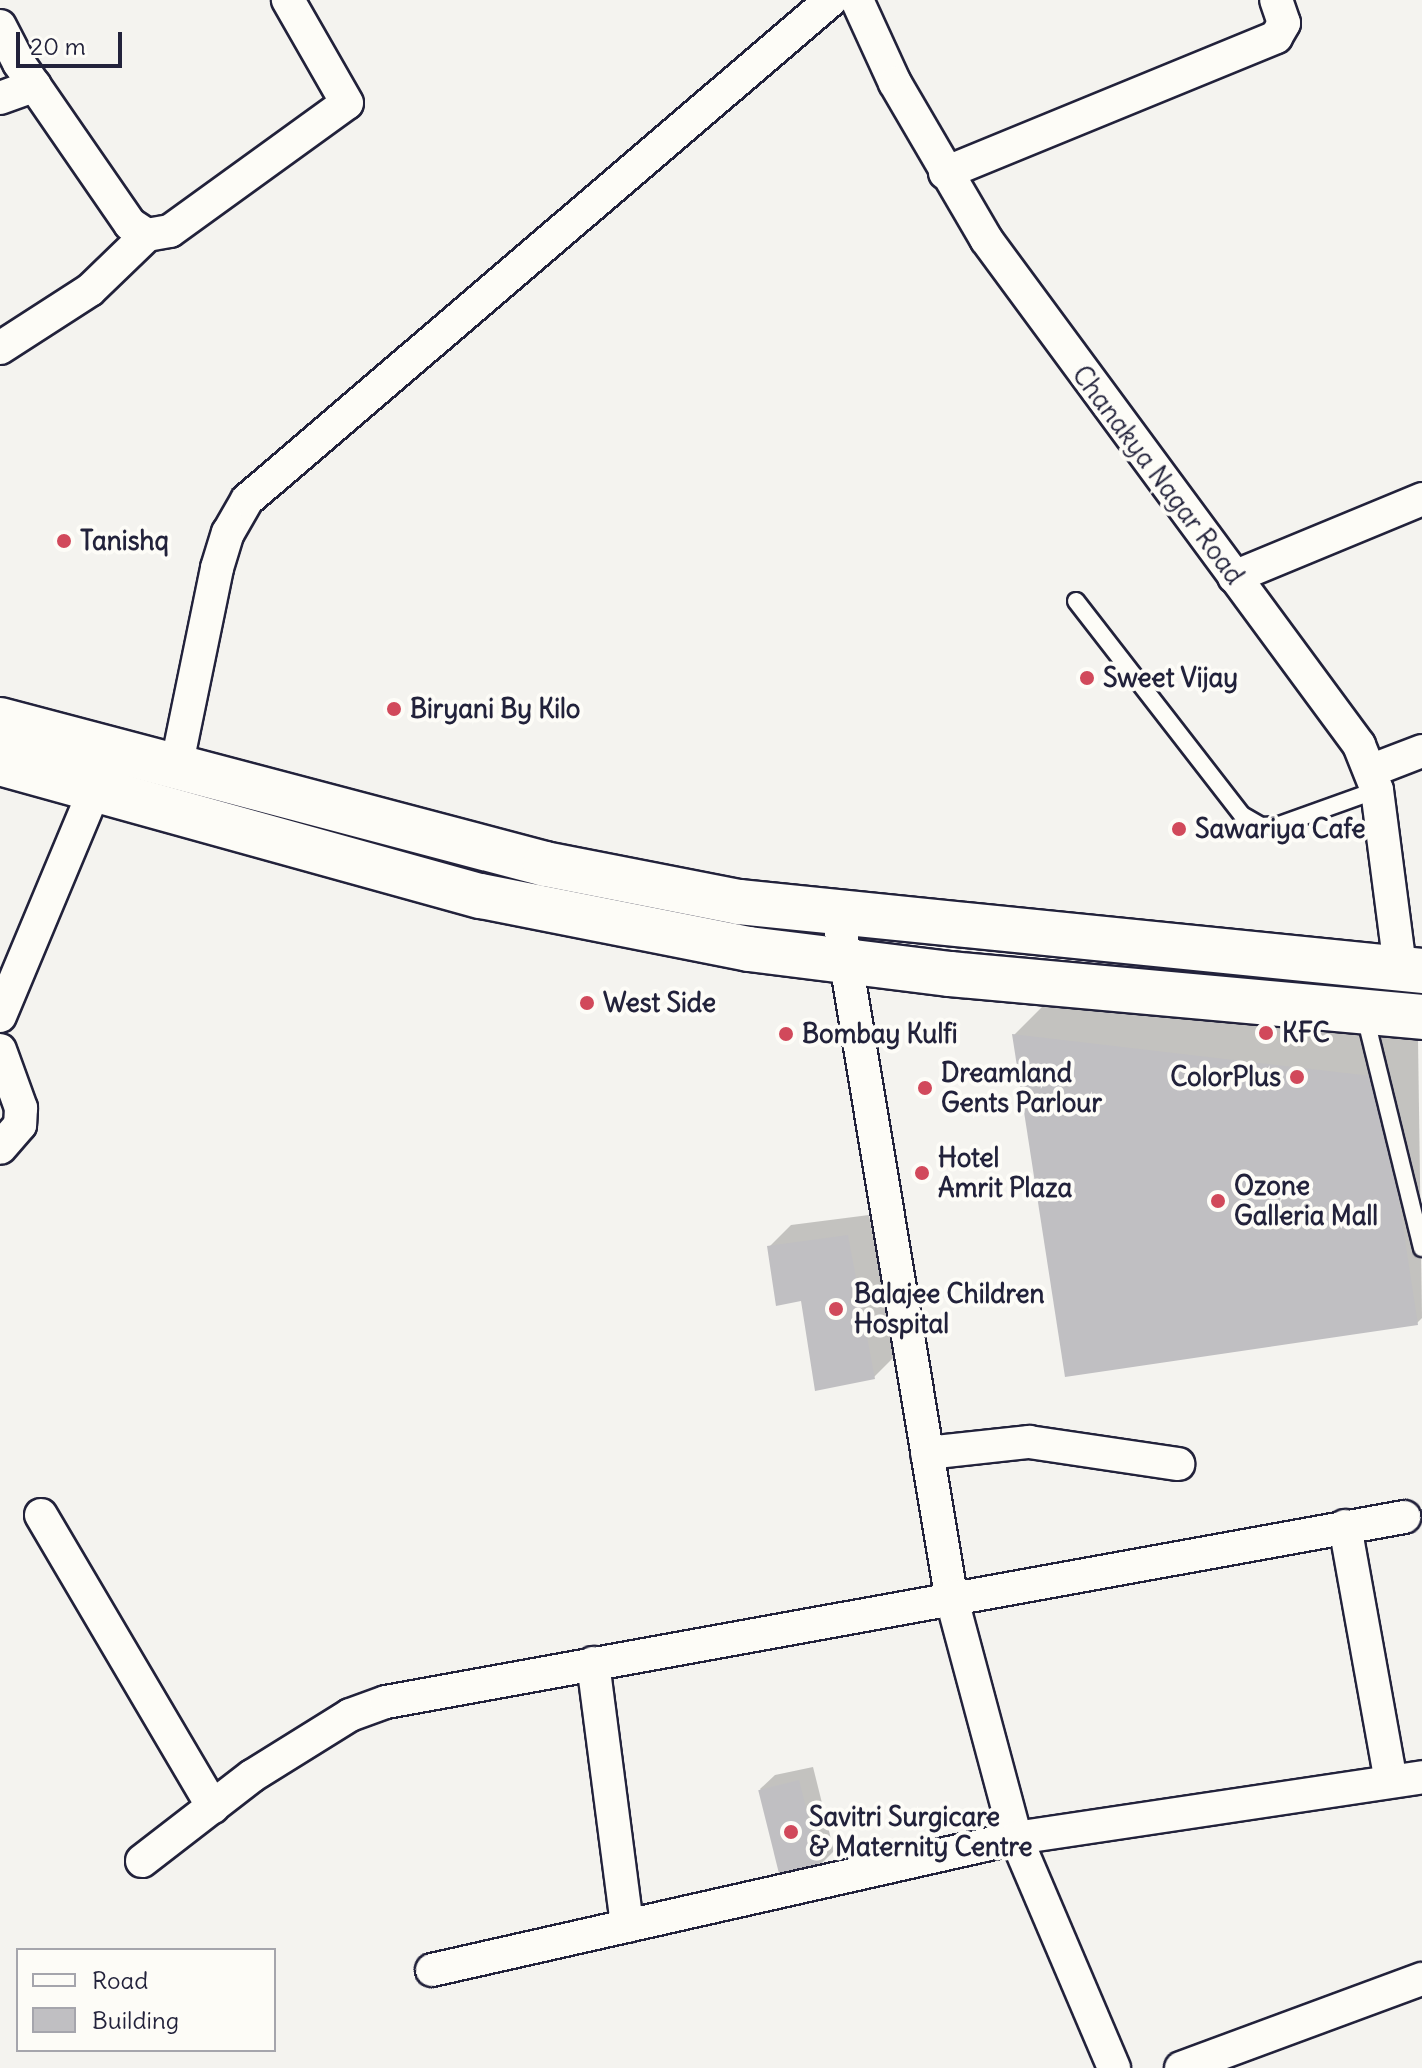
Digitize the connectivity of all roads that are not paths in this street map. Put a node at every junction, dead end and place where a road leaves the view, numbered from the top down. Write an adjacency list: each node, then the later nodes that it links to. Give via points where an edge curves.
1 (288, 0): 9 (street, via 347,103 170,231)
2 (831, 0): 17 (street, via 247,500 228,533 217,568)
3 (857, 0): 8 (street, Chanakya Nagar Road)
4 (1276, 0): 8 (street, via 1284,23 1276,37)
5 (0, 26): 6 (street)
6 (35, 85): 7 (street); 9 (street, via 130,224)
7 (0, 98)
8 (945, 173): 12 (street, Chanakya Nagar Road, via 986,239)
9 (147, 235): 10 (street, via 90,290)
10 (0, 348)
11 (1422, 499): 12 (street)
12 (1234, 577): 18 (street, Chanakya Nagar Road, via 1359,745)
13 (1076, 601): 18 (lane, via 1261,826 1279,825)
14 (0, 720): 17 (highway)
15 (1422, 751): 18 (street)
16 (0, 763): 19 (highway)
17 (176, 768): 20 (highway, via 545,864 739,902)
18 (1374, 781): 22 (street, Chanakya Nagar Road)
19 (94, 791): 21 (highway, via 481,896); 24 (street)
20 (838, 914): 21 (street); 22 (highway)
21 (847, 964): 23 (highway); 29 (street)
22 (1411, 970)
23 (1364, 1012): 25 (highway); 28 (lane)
24 (0, 1016)
25 (1422, 1017)
26 (0, 1050): 27 (street, via 21,1108 20,1125)
27 (0, 1148)
28 (1422, 1248)
29 (927, 1453): 30 (street, via 1029,1442); 34 (street)
30 (1178, 1464)
31 (41, 1515): 37 (street)
32 (1404, 1517): 33 (street)
33 (1345, 1526): 34 (street); 36 (street)
34 (951, 1596): 35 (street); 38 (street)
35 (593, 1663): 37 (street, via 386,1702 350,1715); 40 (street)
36 (1407, 1779): 38 (street)
37 (213, 1807): 39 (street)
38 (1016, 1838): 40 (street); 43 (street)
39 (142, 1861)
40 (627, 1926): 41 (street)
41 (432, 1970)
42 (1422, 1979): 44 (street)
43 (1114, 2068)
44 (1181, 2068)

